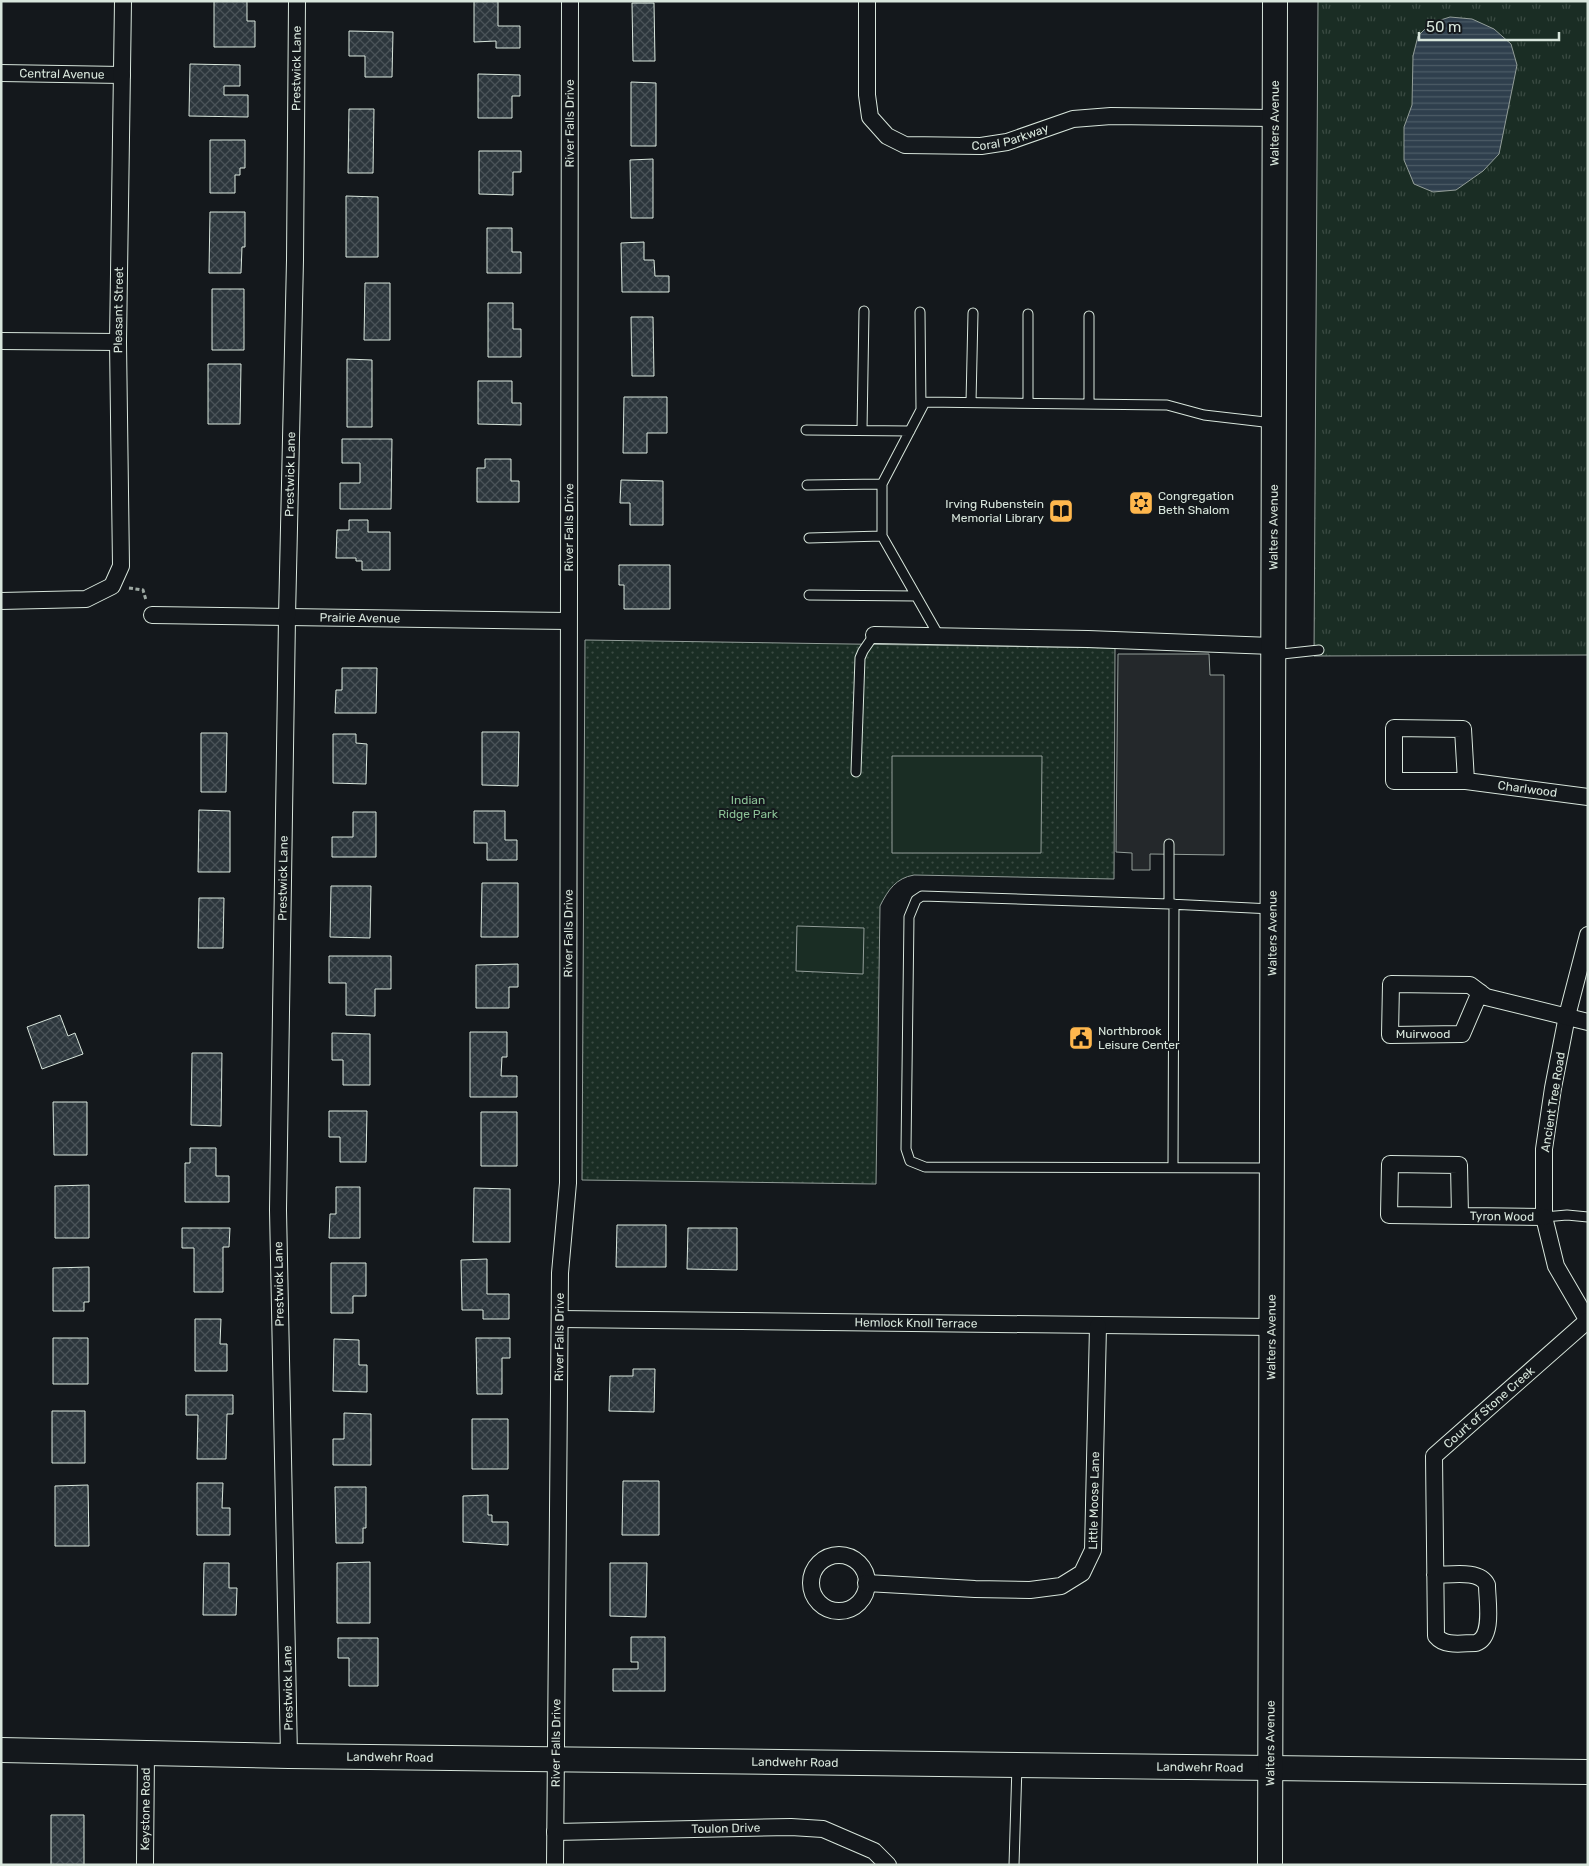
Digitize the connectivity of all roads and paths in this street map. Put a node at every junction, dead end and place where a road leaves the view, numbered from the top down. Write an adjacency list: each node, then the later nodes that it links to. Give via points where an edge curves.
1 (123, 1): 7 (street, Pleasant Street)
2 (297, 1): 33 (street, Prestwick Lane, via 296,260)
3 (570, 1): 34 (street, River Falls Drive)
4 (867, 1): 8 (street, Coral Parkway, via 870,117 887,136 905,145 982,146 1007,142 1073,119 1111,116)
5 (1275, 1): 8 (main road, Walters Avenue)
6 (1, 73): 7 (street, Central Avenue)
7 (122, 75): 15 (street, Pleasant Street)
8 (1274, 118): 20 (main road, Walters Avenue)
9 (864, 311): 22 (lane)
10 (920, 312): 19 (lane)
11 (973, 313): 16 (lane)
12 (1028, 314): 17 (lane)
13 (1089, 316): 18 (lane)
14 (1, 341): 15 (street)
15 (118, 342): 28 (street, Pleasant Street, via 121,566)
16 (971, 402): 17 (lane); 19 (lane, via 926,402)
17 (1028, 402): 18 (lane)
18 (1089, 403): 20 (lane, via 1167,405 1204,415)
19 (921, 411): 23 (lane)
20 (1273, 424): 37 (main road, Walters Avenue)
21 (806, 430): 22 (lane)
22 (862, 430): 23 (lane)
23 (910, 431): 24 (lane)
24 (882, 484): 25 (lane); 26 (lane)
25 (808, 485)
26 (882, 536): 27 (lane); 30 (lane)
27 (809, 538)
28 (112, 586): 31 (street, via 86,599); 32 (path, via 143,590)
29 (809, 595): 30 (lane)
30 (916, 596): 36 (lane)
31 (1, 601)
32 (152, 615): 33 (street, Prairie Avenue)
33 (287, 617): 34 (street, Prairie Avenue); 62 (street, Prestwick Lane, via 278,1210)
34 (568, 621): 54 (street, River Falls Drive, via 568,1184 560,1273)
35 (874, 635): 36 (street); 39 (lane, via 860,658)
36 (938, 636): 37 (street, via 1088,638)
37 (1273, 650): 38 (lane); 44 (main road, Walters Avenue)
38 (1319, 650)
39 (856, 772)
40 (1466, 781): 40 (street, Charlwood, via 1394,781 1394,728 1463,729); 41 (street, Charlwood)
41 (1588, 797)
42 (1170, 844): 43 (lane)
43 (1172, 904): 44 (lane); 49 (lane); 49 (lane, via 922,896 916,900 909,917 906,1148 910,1161 925,1167)
44 (1272, 909): 50 (main road, Walters Avenue)
45 (1588, 935): 47 (street, Ancient Tree Road)
46 (1480, 992): 46 (street, Muirwood, via 1470,985 1391,984 1390,1035 1462,1034); 47 (street, Muirwood)
47 (1567, 1016): 48 (street, Muirwood); 52 (street, Ancient Tree Road, via 1544,1149)
48 (1588, 1022)
49 (1174, 1167): 50 (lane)
50 (1272, 1168): 57 (main road, Walters Avenue)
51 (1460, 1216): 51 (street, Tyron Wood, via 1389,1215 1390,1164 1459,1165); 52 (street, Tyron Wood)
52 (1544, 1217): 53 (lane); 55 (street, Ancient Tree Road, via 1556,1266)
53 (1588, 1217)
54 (560, 1319): 56 (street, Hemlock Knoll Terrace); 63 (street, River Falls Drive)
55 (1588, 1321): 58 (street, Court of Stone Creek, via 1434,1456)
56 (1098, 1326): 57 (street, Hemlock Knoll Terrace); 59 (street, Little Moose Lane, via 1093,1550 1082,1573 1060,1586 1030,1590)
57 (1272, 1327): 65 (main road, Walters Avenue)
58 (1435, 1575): 58 (street, Court of Stone Creek, via 1436,1636 1445,1643 1480,1642 1488,1630 1487,1586 1484,1580 1469,1575)
59 (866, 1583)
60 (1, 1750): 61 (main road, Landwehr Road)
61 (146, 1752): 62 (main road, Landwehr Road); 68 (street, Keystone Road)
62 (289, 1756): 63 (main road, Landwehr Road)
63 (557, 1759): 64 (main road, Landwehr Road); 67 (street, River Falls Drive)
64 (1017, 1765): 65 (main road, Landwehr Road); 71 (lane)
65 (1271, 1768): 66 (main road, Landwehr Road); 72 (main road, Walters Avenue)
66 (1588, 1772)
67 (555, 1832): 69 (street, River Falls Drive); 70 (street, Toulon Drive, via 791,1827 823,1830 874,1852)
68 (145, 1865)
69 (555, 1865)
70 (888, 1865)
71 (1014, 1865)
72 (1270, 1865)

